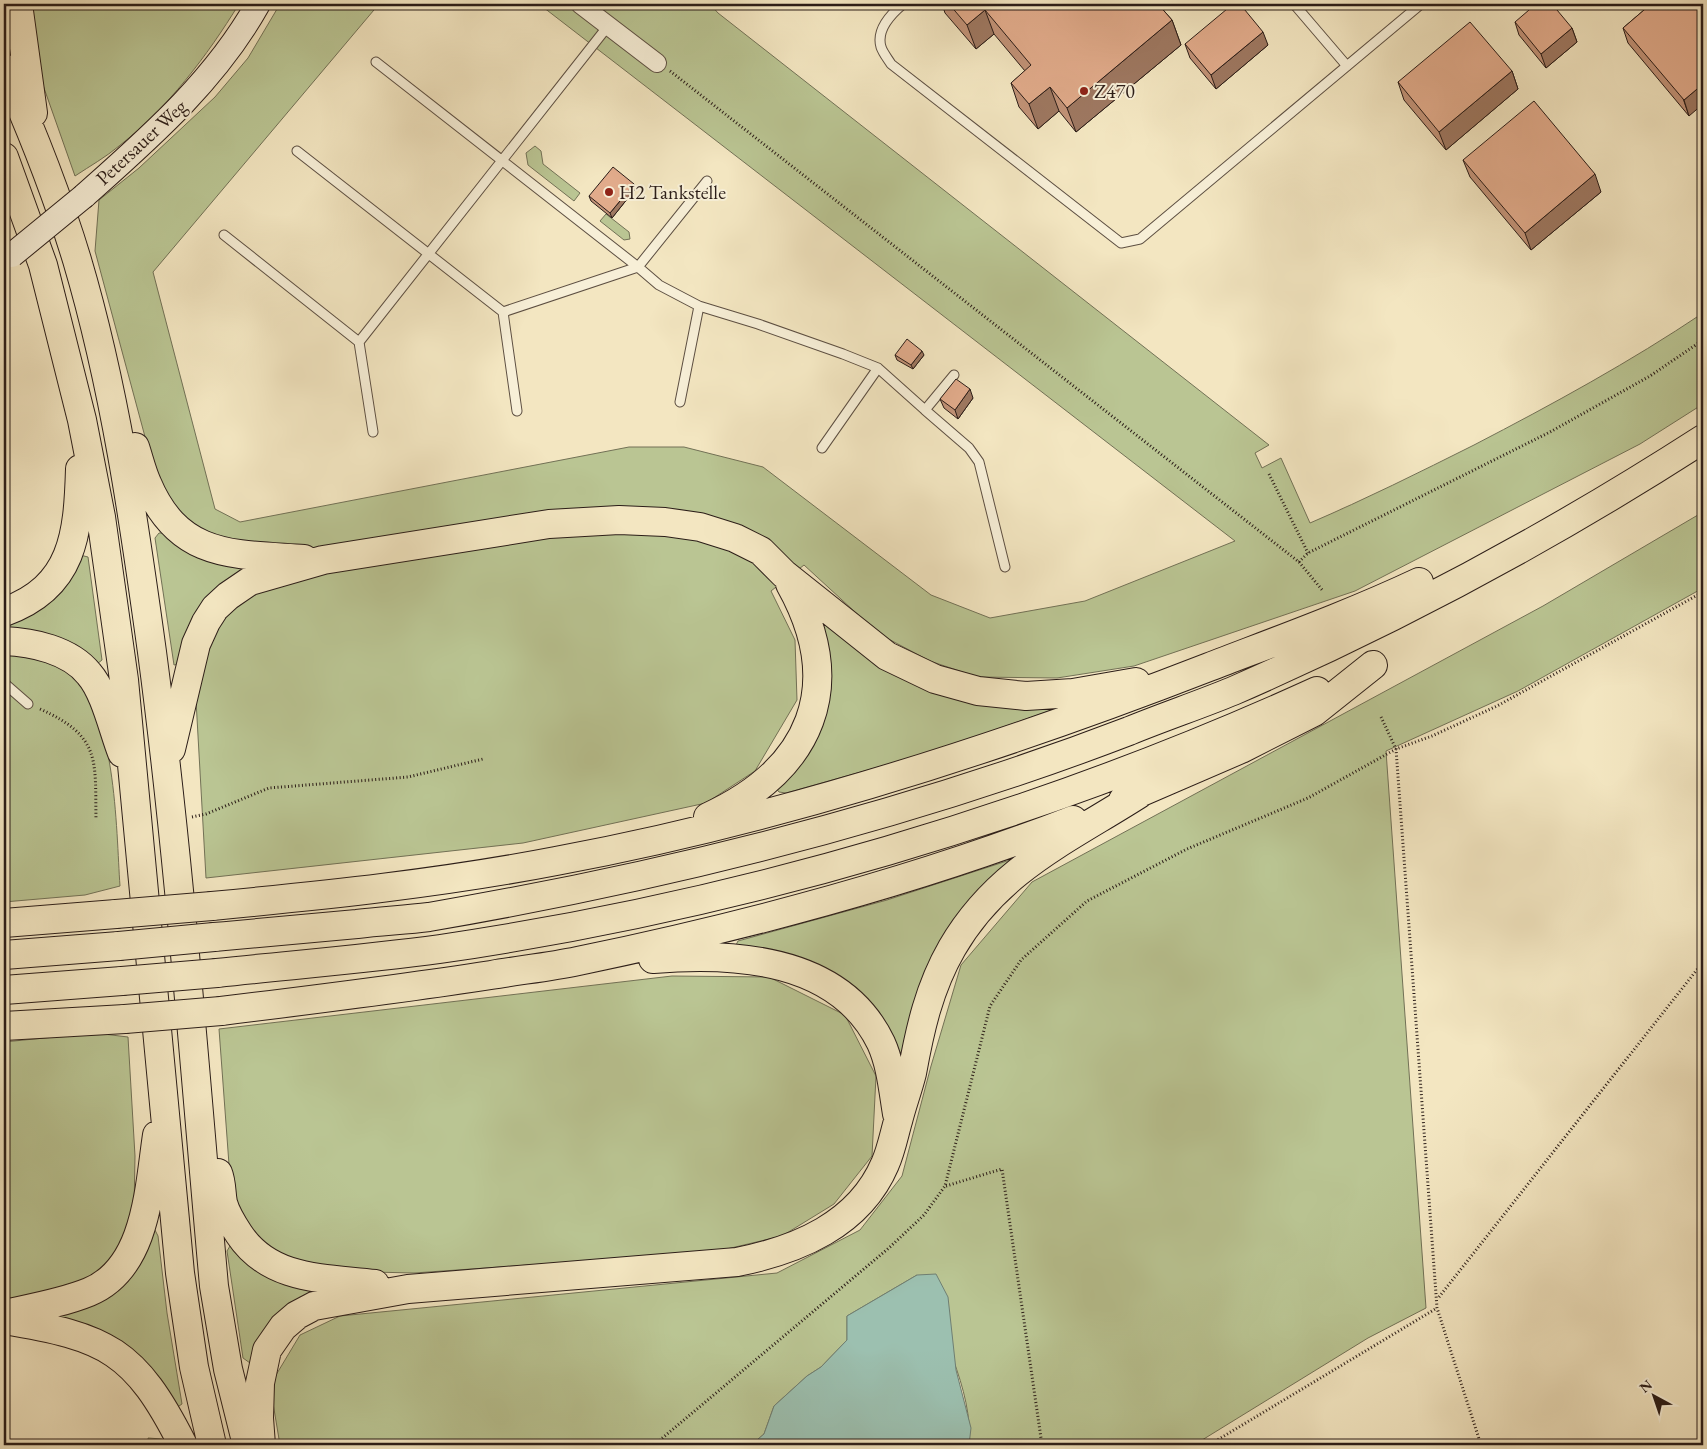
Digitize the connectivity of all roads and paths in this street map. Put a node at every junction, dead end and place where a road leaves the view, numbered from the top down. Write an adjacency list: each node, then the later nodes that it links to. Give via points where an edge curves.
1 (18, 4): 12 (highway)
2 (258, 4): 19 (street, Petersauer Weg, bridge, via 224,56 198,88 136,150)
3 (580, 4): 7 (street)
4 (903, 4): 10 (lane, via 890,14 881,33 881,47 891,64 1121,242 1140,239)
5 (1294, 4): 10 (lane)
6 (1421, 4): 10 (lane)
7 (608, 26): 9 (street); 15 (lane)
8 (376, 62): 15 (lane)
9 (657, 63): 39 (path)
10 (1347, 66)
11 (4, 68): 12 (highway)
12 (38, 144): 27 (highway, via 77,260)
13 (297, 150): 18 (lane)
14 (4, 157): 31 (highway, via 44,265)
15 (502, 160): 18 (lane); 20 (lane)
16 (707, 181): 20 (lane)
17 (224, 235): 24 (lane)
18 (428, 254): 22 (lane); 24 (lane)
19 (8, 258)
20 (638, 267): 21 (lane, via 660,285); 22 (lane)
21 (699, 306): 25 (lane, via 768,327); 28 (lane)
22 (503, 312): 30 (lane)
23 (1703, 340): 36 (path, via 1650,376 1550,432)
24 (359, 342): 32 (lane)
25 (878, 368): 29 (lane); 34 (lane)
26 (954, 375): 29 (lane)
27 (106, 376): 38 (highway, via 147,483 173,527 183,536 199,544 237,554); 52 (highway, via 133,513)
28 (680, 402)
29 (925, 410): 40 (lane, via 969,448 979,462)
30 (516, 411)
31 (82, 420): 44 (highway, via 78,515 68,558 41,594); 53 (highway, via 113,598)
32 (372, 432)
33 (1703, 438): 37 (highway, via 1647,475)
34 (822, 448)
35 (1269, 474): 36 (path)
36 (1308, 553): 39 (path)
37 (1511, 553): 46 (highway, via 1457,565 1374,603); 59 (highway, bridge, via 1384,620 1231,691 1036,766 843,826 726,858 424,917)
38 (323, 560): 41 (highway, via 549,524 619,520 665,522 735,538 760,551); 52 (highway, via 250,581 215,608 196,644)
39 (1299, 562): 42 (path)
40 (1004, 567)
41 (784, 574): 46 (highway, via 887,656 935,679 978,691 1026,696 1073,692); 57 (highway, via 804,610 816,652 814,706 800,741 789,759 762,786 731,806)
42 (1323, 591)
43 (1703, 592): 50 (path, via 1497,706)
44 (4, 612)
45 (4, 641): 53 (highway, via 51,649 90,674)
46 (1195, 672): 57 (highway, via 1097,710 953,759 751,817)
47 (4, 683): 48 (lane)
48 (28, 704): 55 (path, via 77,730 90,748 96,768)
49 (1380, 717): 50 (path)
50 (1396, 750): 60 (path, via 1308,798 1187,849 1087,901); 70 (path)
51 (483, 759): 56 (path, via 408,777 268,788 206,814)
52 (167, 765): 56 (highway)
53 (135, 790): 65 (highway)
54 (1139, 794): 61 (highway, via 988,852 902,880 814,906); 63 (highway, bridge, via 1241,749 1314,712 1373,665 1152,762 1012,813 770,882 644,912 440,949 217,973); 67 (highway, via 1020,868 970,921 952,948 930,996)
55 (96, 820)
56 (172, 822): 66 (highway)
57 (660, 839): 58 (highway, bridge, via 556,861 358,893)
58 (4, 923)
59 (4, 955)
60 (1021, 960)
61 (576, 961): 64 (highway, bridge, via 422,986 221,1011); 67 (highway, via 718,957 781,965 817,980 847,999 881,1043 892,1079)
62 (1703, 962): 70 (path)
63 (4, 990)
64 (4, 1026)
65 (163, 1094): 72 (highway, via 139,1235 119,1271 90,1292); 75 (highway, via 180,1274 194,1367)
66 (198, 1117): 69 (highway, via 220,1178 223,1203 233,1225 251,1250 274,1267 317,1279); 76 (highway, via 214,1286 228,1370)
67 (898, 1120): 69 (highway, via 885,1164 872,1188 853,1211 829,1229 793,1248 712,1265)
68 (945, 1186): 78 (path, via 1002,1169)
69 (408, 1289): 77 (highway, via 314,1306 283,1327 270,1344 262,1366)
70 (1438, 1298): 71 (path)
71 (1437, 1308): 79 (path); 80 (path)
72 (4, 1314)
73 (4, 1320): 74 (highway, via 57,1329 111,1350 128,1362 152,1390)
74 (183, 1445)
75 (212, 1445)
76 (247, 1445)
77 (261, 1445)
78 (1042, 1445)
79 (1209, 1445)
80 (1481, 1445)

